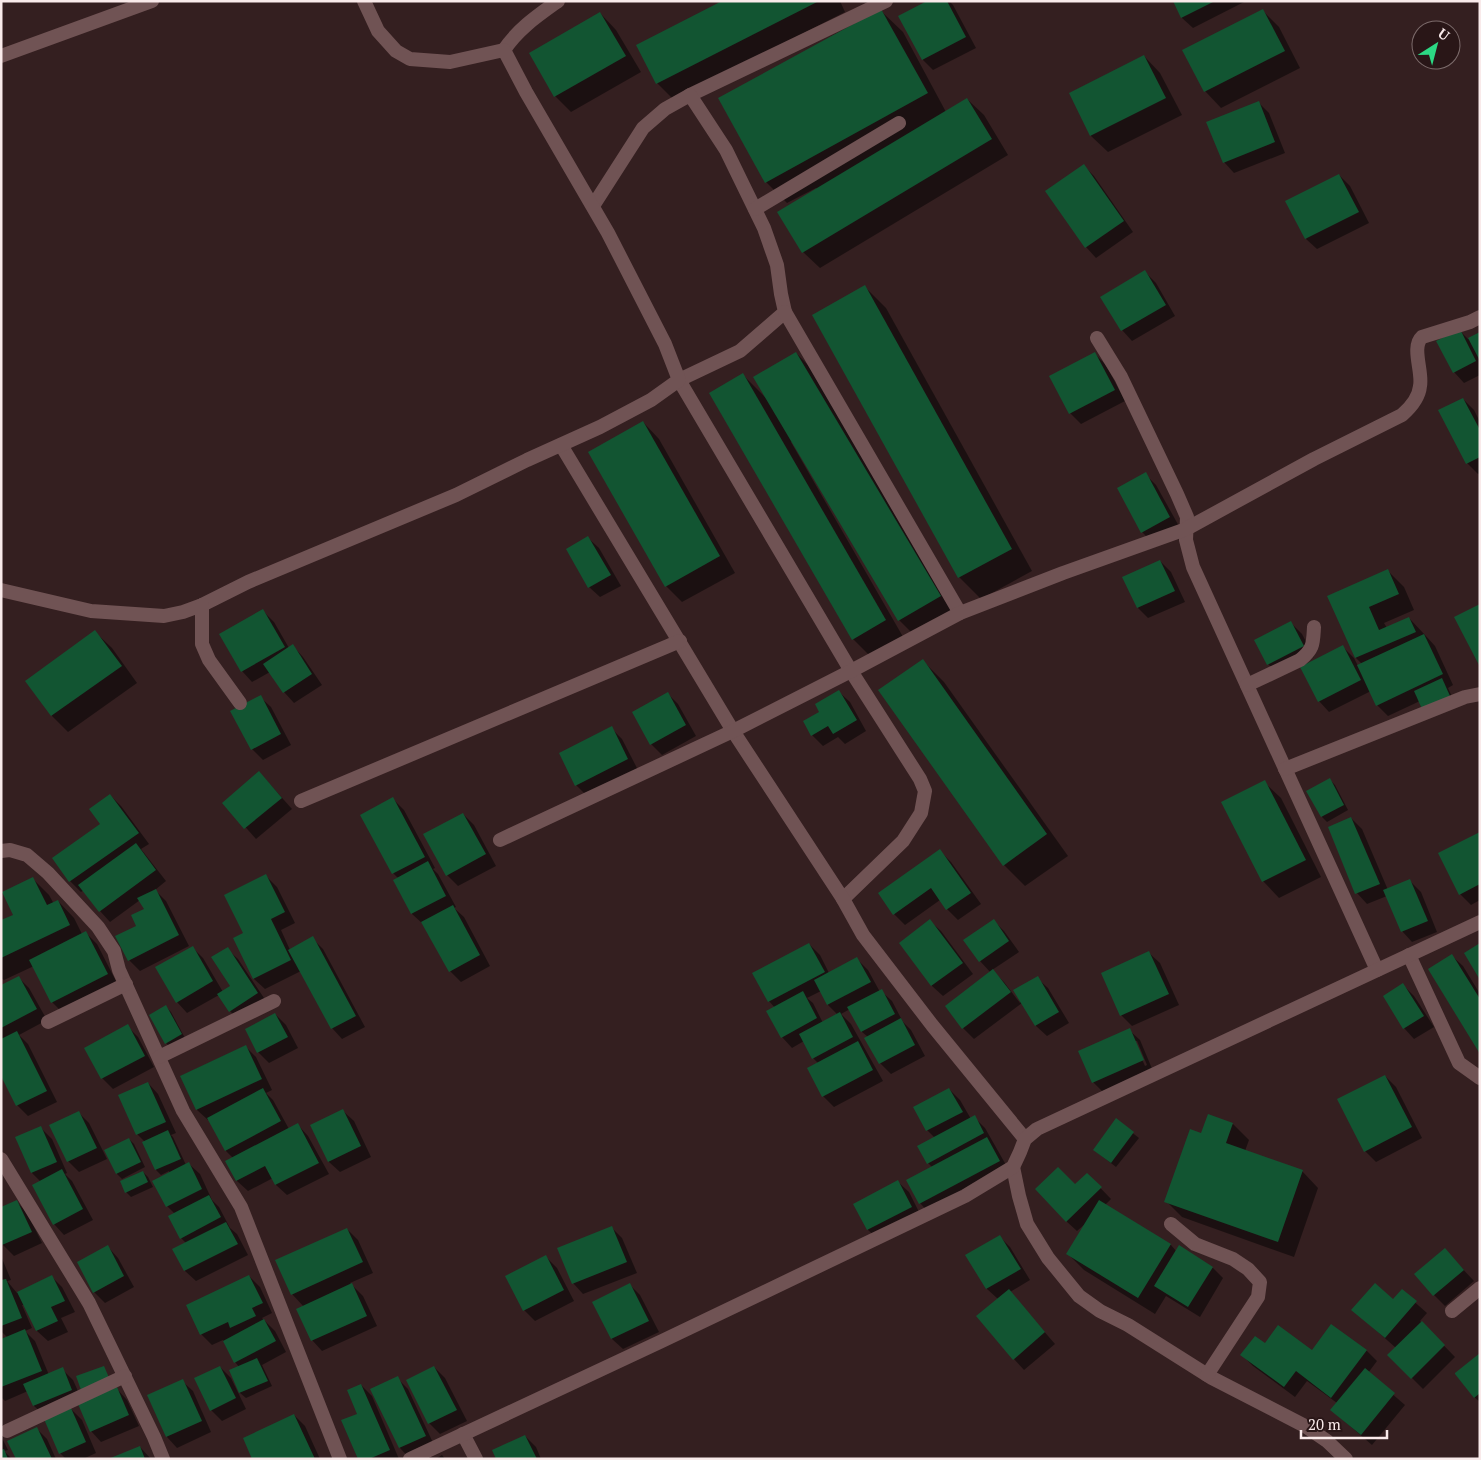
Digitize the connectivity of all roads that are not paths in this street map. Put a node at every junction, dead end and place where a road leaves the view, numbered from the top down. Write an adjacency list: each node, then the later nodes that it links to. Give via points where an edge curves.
1 (152, 1): 6 (street)
2 (364, 1): 5 (street, via 378,31 396,51 410,59 450,62)
3 (558, 1): 5 (street, via 529,21)
4 (886, 1): 7 (street)
5 (504, 50): 9 (street)
6 (1, 56)
7 (690, 95): 9 (street, via 665,109 642,128); 10 (street, via 726,150)
8 (898, 123): 10 (street)
9 (593, 206): 14 (street, via 665,344)
10 (755, 209): 11 (street, via 777,264)
11 (785, 312): 14 (street, via 740,351); 19 (street)
12 (1480, 317): 16 (street, via 1419,339 1420,387 1402,415 1314,458)
13 (1097, 338): 16 (street, via 1121,377 1177,494 1187,517)
14 (679, 380): 15 (street, via 651,400); 22 (street)
15 (561, 445): 18 (street, via 456,495 248,582); 21 (street)
16 (1186, 529): 19 (street); 23 (street, via 1193,567)
17 (1, 590): 18 (street, via 91,611 155,616)
18 (202, 605): 25 (street, via 202,644 209,660)
19 (960, 612): 22 (street)
20 (1314, 627): 23 (street, via 1313,645 1307,654)
21 (680, 641): 26 (street); 28 (street)
22 (851, 671): 26 (street); 31 (street, via 920,779 925,792 921,813 903,841)
23 (1247, 685): 27 (street)
24 (1480, 694): 27 (street, via 1465,696)
25 (240, 703)
26 (733, 731): 29 (street); 31 (street)
27 (1285, 769): 34 (street)
28 (301, 801)
29 (500, 840)
30 (1, 851): 35 (street, via 10,850 27,856 48,873 98,927 114,951)
31 (843, 899): 40 (street, via 863,935)
32 (1480, 922): 33 (street)
33 (1409, 955): 34 (street); 39 (street, via 1459,1063)
34 (1377, 970): 40 (street, via 1037,1129)
35 (126, 984): 37 (street); 38 (street)
36 (274, 1001): 38 (street)
37 (48, 1022)
38 (159, 1057): 51 (street, via 183,1111 241,1207)
39 (1480, 1078)
40 (1025, 1139): 42 (street)
41 (1, 1159): 47 (street, via 89,1303)
42 (1013, 1167): 46 (street, via 1027,1224 1048,1258 1079,1296); 49 (street, via 956,1200)
43 (1171, 1224): 46 (street, via 1195,1244 1248,1268 1260,1282 1258,1297)
44 (1480, 1288): 45 (street)
45 (1452, 1311)
46 (1207, 1375): 54 (street, via 1305,1426)
47 (125, 1376): 48 (street); 50 (street)
48 (7, 1431)
49 (463, 1434): 52 (street); 53 (street)
50 (163, 1459)
51 (340, 1459)
52 (410, 1459)
53 (476, 1459)
54 (1346, 1459)

